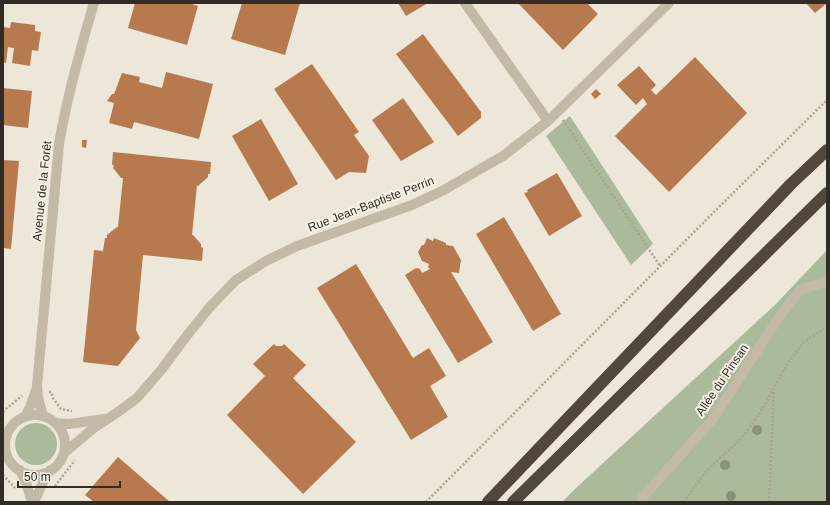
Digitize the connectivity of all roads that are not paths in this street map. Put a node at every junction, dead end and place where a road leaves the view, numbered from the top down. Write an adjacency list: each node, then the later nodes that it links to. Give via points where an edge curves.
1 (94, 3): 8 (street, Avenue de la Forêt, via 70,87 59,144)
2 (465, 3): 4 (street)
3 (669, 3): 4 (street, Rue Jean-Baptiste Perrin)
4 (548, 121): 11 (street, Rue Jean-Baptiste Perrin, via 503,156 444,190 412,205 297,246 236,280 209,308 137,398)
5 (827, 150): 18 (highway, via 791,184)
6 (827, 193): 19 (highway)
7 (827, 281): 20 (street, Allée du Pinsan, via 800,290 777,320 712,420)
8 (42, 389): 9 (street, Avenue de la Forêt, via 38,397); 10 (street, Avenue de la Forêt)
9 (43, 416): 10 (street); 12 (street)
10 (25, 417): 13 (street, via 17,421)
11 (108, 418): 12 (street, Rue Jean-Baptiste Perrin, via 70,424); 14 (street, Rue Jean-Baptiste Perrin)
12 (56, 423): 14 (street, via 63,434)
13 (6, 435): 15 (street, via 6,449)
14 (64, 453): 16 (street)
15 (12, 465): 16 (street, via 34,474); 17 (street, via 25,480)
16 (50, 470): 17 (street)
17 (33, 502)
18 (488, 502)
19 (513, 502)
20 (641, 502)

